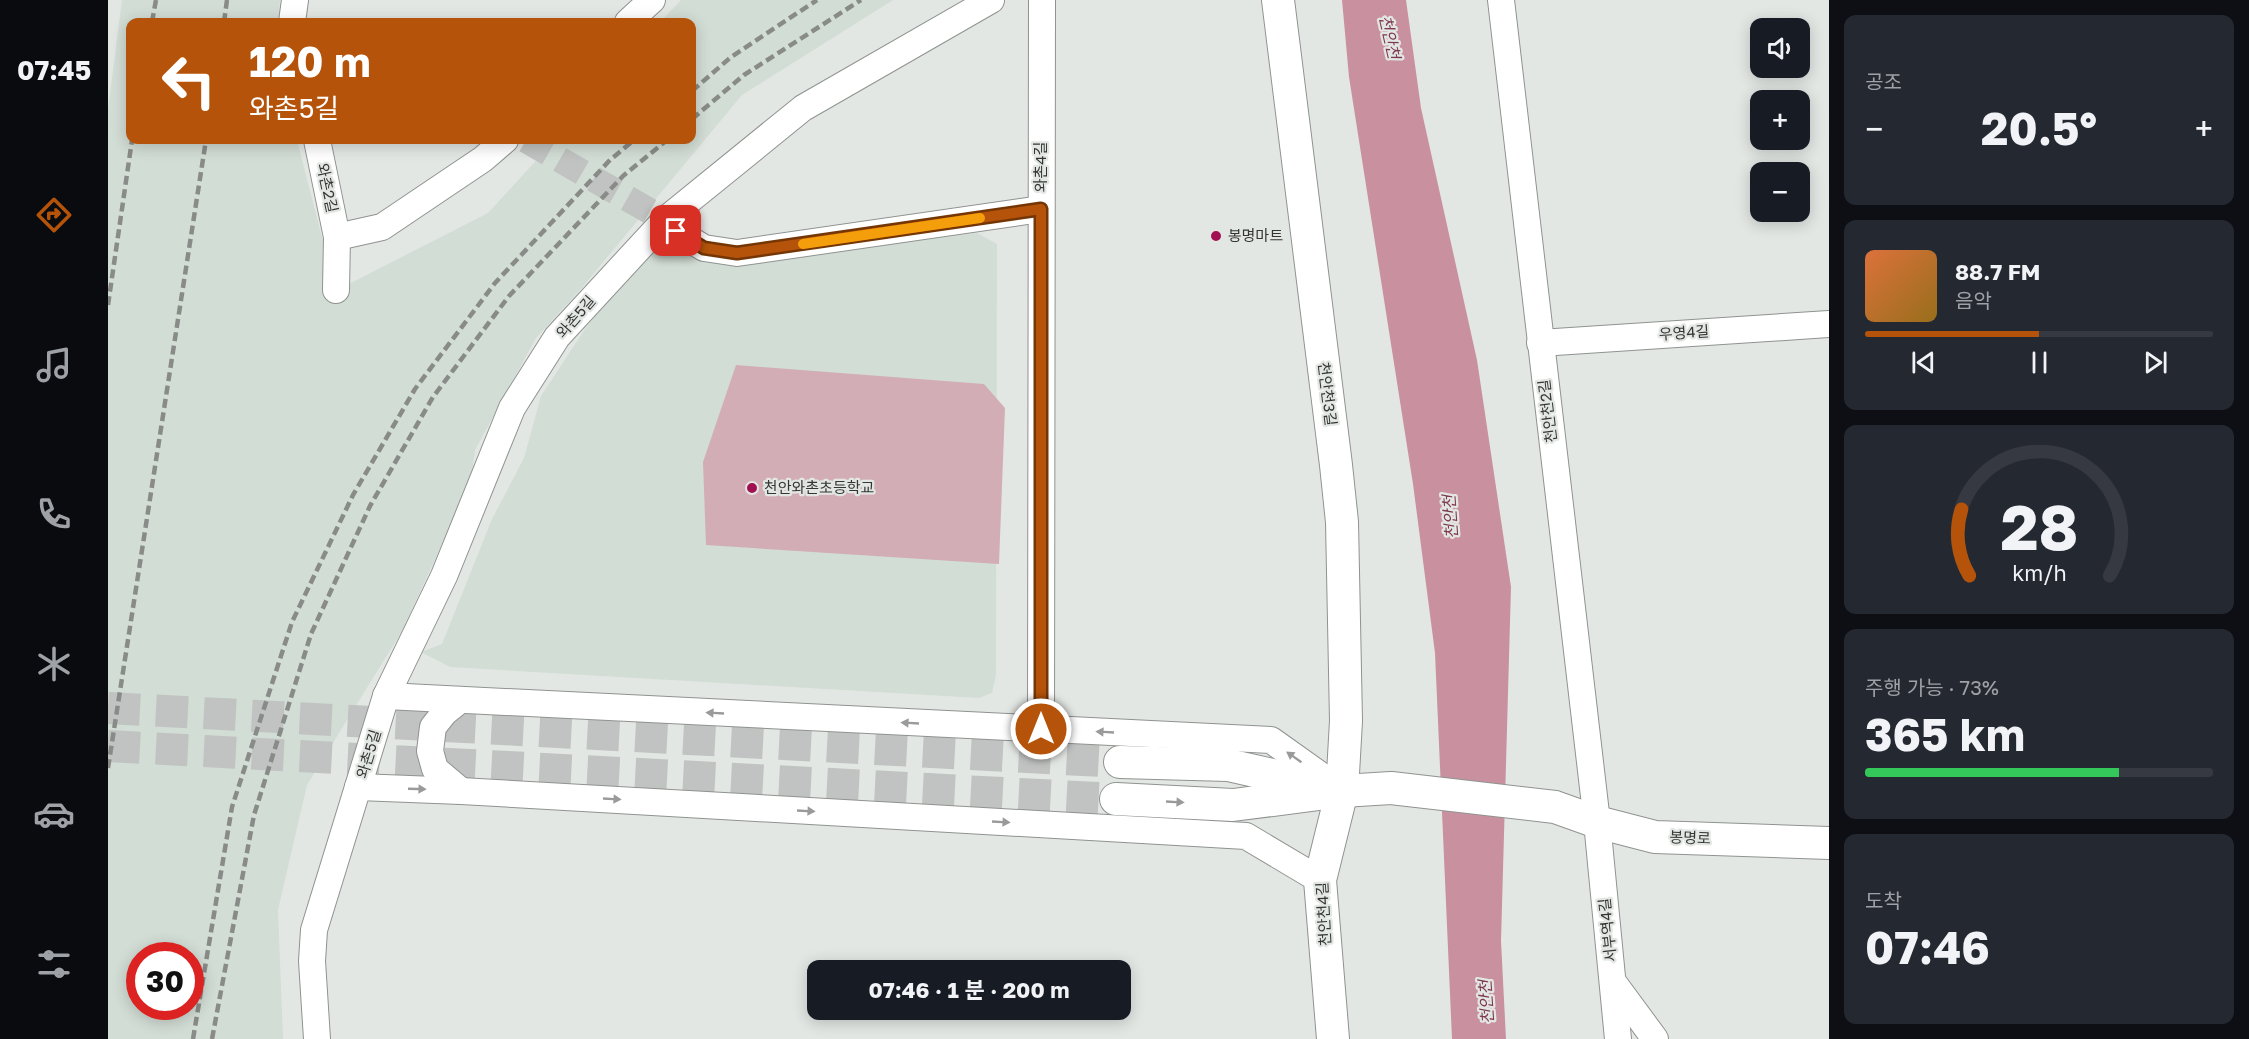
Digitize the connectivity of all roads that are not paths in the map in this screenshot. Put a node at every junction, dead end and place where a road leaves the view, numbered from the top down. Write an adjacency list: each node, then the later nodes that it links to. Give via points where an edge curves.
1 (295, 0): 7 (street)
2 (652, 0): 8 (street)
3 (991, 0): 12 (street, 와촌5길, via 803,108)
4 (1042, 0): 11 (street, 와촌4길)
5 (1278, 0): 23 (street, 천안천3길, via 1342,522 1346,721)
6 (1501, 0): 16 (street, 천안천2길)
7 (293, 18)
8 (632, 18)
9 (318, 144): 13 (street, 와촌2길)
10 (500, 144): 13 (street, via 382,227)
11 (1041, 209): 12 (street, via 737,253 704,248); 19 (street, 와촌4길)
12 (665, 220): 17 (street, 와촌5길, via 557,337 513,408 444,576)
13 (337, 237): 14 (street, 와촌2길)
14 (336, 290)
15 (1829, 324): 16 (street, 우영4길)
16 (1540, 343): 25 (street, 천안천2길)
17 (386, 696): 18 (street); 21 (street, 와촌5길)
18 (460, 700): 19 (street, one-way to 18); 22 (street, via 433,727 430,751 435,769)
19 (1041, 729): 23 (street, one-way to 19, via 1271,740)
20 (1120, 762): 23 (street, via 1228,765)
21 (358, 787): 22 (street, one-way to 22); 29 (street, 와촌5길, via 314,930)
22 (461, 791): 27 (street, one-way to 27, via 1246,836)
23 (1342, 791): 24 (street, one-way to 23, via 1233,805); 25 (street, 봉명로, via 1391,788 1555,807); 27 (street, 천안천4길)
24 (1116, 799)
25 (1597, 822): 26 (street, 봉명로, via 1655,837); 28 (street, 서부역4길)
26 (1829, 843)
27 (1320, 880): 30 (street, 천안천4길)
28 (1613, 982): 31 (street, 서부역4길); 32 (street)
29 (317, 1039)
30 (1333, 1039)
31 (1618, 1039)
32 (1655, 1039)

